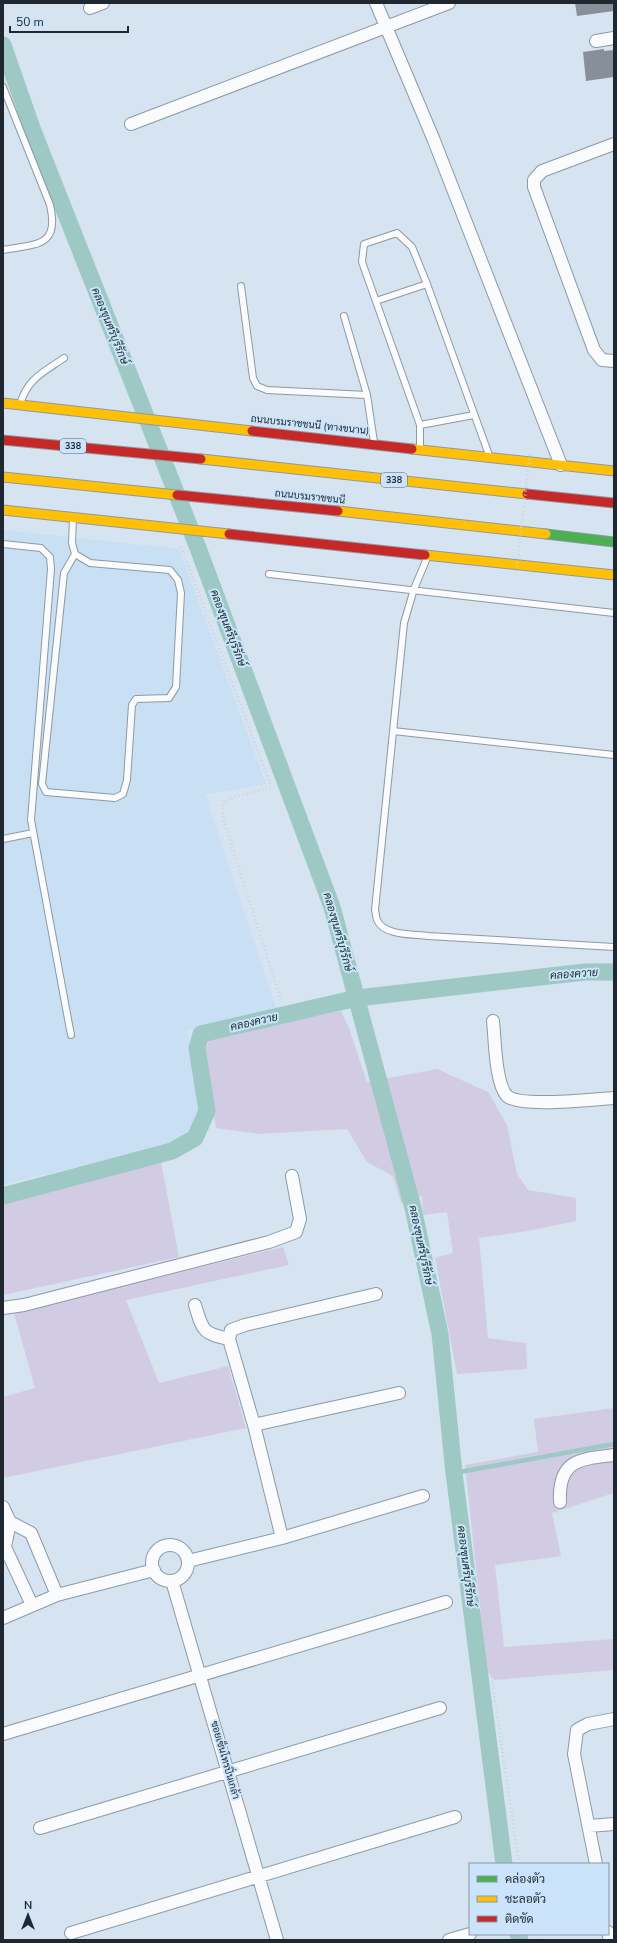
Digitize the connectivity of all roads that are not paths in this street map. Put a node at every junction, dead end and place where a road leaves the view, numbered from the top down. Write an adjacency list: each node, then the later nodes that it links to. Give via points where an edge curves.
1 (103, 3): 4 (street)
2 (376, 3): 5 (street)
3 (449, 3): 5 (street)
4 (90, 8)
5 (386, 27): 9 (street); 27 (street, via 433,138)
6 (614, 38): 7 (street)
7 (596, 41)
8 (3, 87): 11 (lane, via 54,220 47,238 34,244)
9 (131, 124)
10 (614, 144): 17 (street, via 542,171 534,180 534,187 594,350 602,360)
11 (3, 250)
12 (427, 284): 14 (lane); 14 (lane, via 412,247 398,232 364,244 362,262); 21 (lane)
13 (241, 286): 18 (lane, via 253,378 257,386 267,390)
14 (376, 301): 22 (lane)
15 (344, 316): 18 (lane)
16 (64, 358): 20 (lane, via 32,381 25,390)
17 (614, 361)
18 (367, 395): 24 (lane)
19 (3, 404): 20 (main road, ถนนบรมราชชนนี (ทางขนาน))
20 (20, 405): 24 (main road, ถนนบรมราชชนนี (ทางขนาน))
21 (474, 415): 22 (lane); 26 (lane)
22 (420, 425): 25 (lane)
23 (3, 440): 30 (main road, 338)
24 (375, 444): 25 (main road, ถนนบรมราชชนนี (ทางขนาน))
25 (419, 448): 26 (main road, ถนนบรมราชชนนี (ทางขนาน))
26 (490, 457): 27 (main road, ถนนบรมราชชนนี (ทางขนาน))
27 (561, 465): 28 (main road, ถนนบรมราชชนนี (ทางขนาน))
28 (614, 471)
29 (3, 477): 33 (main road, ถนนบรมราชชนนี)
30 (614, 503)
31 (3, 510): 32 (main road)
32 (73, 517): 35 (lane, via 72,543); 36 (main road)
33 (614, 542)
34 (3, 544): 43 (lane, via 42,548 50,557 51,577 31,800)
35 (75, 554): 35 (lane, via 90,563 170,570 178,580 181,593 176,687 169,698 136,699 132,705 127,780 123,794 114,798 46,792 42,784 64,573)
36 (429, 554): 38 (main road); 39 (lane)
37 (269, 574): 39 (lane)
38 (614, 575)
39 (414, 590): 40 (lane); 41 (lane, via 404,623)
40 (614, 613)
41 (393, 731): 42 (lane); 45 (lane, via 375,910 377,920 384,928 398,933 428,936)
42 (614, 755)
43 (33, 833): 44 (lane); 47 (lane)
44 (3, 839)
45 (614, 947)
46 (493, 1021): 48 (street, via 497,1072 506,1095 513,1100 551,1103)
47 (71, 1035)
48 (614, 1098)
49 (292, 1176): 52 (street, via 300,1219 296,1232 268,1242 24,1305)
50 (376, 1294): 53 (street, via 245,1325 232,1330)
51 (196, 1305): 53 (street, via 201,1326 209,1334)
52 (3, 1308)
53 (229, 1339): 55 (street)
54 (398, 1393): 55 (street)
55 (254, 1425): 61 (street)
56 (614, 1455): 58 (street, via 593,1458 568,1467 559,1488)
57 (422, 1496): 61 (street)
58 (560, 1502)
59 (3, 1508): 60 (street)
60 (10, 1522): 65 (street, via 31,1533); 67 (street, via 6,1547)
61 (282, 1538): 62 (street)
62 (188, 1561): 63 (street, via 182,1550 165,1546 153,1559); 64 (street, via 182,1576)
63 (154, 1570): 64 (street, via 161,1579); 65 (street)
64 (172, 1581): 69 (street, ซอยเซ็นโทรปิ่นเกล้า)
65 (57, 1595): 67 (street)
66 (446, 1602): 69 (street)
67 (32, 1605): 68 (street)
68 (3, 1618)
69 (200, 1675): 72 (street); 73 (street, ซอยเซ็นโทรปิ่นเกล้า)
70 (440, 1708): 73 (street)
71 (614, 1719): 76 (street, via 588,1724 577,1730 574,1754)
72 (3, 1734)
73 (228, 1772): 77 (street); 79 (street, ซอยเซ็นโทรปิ่นเกล้า)
74 (455, 1817): 79 (street)
75 (614, 1824): 76 (street)
76 (588, 1826): 78 (street)
77 (40, 1828)
78 (596, 1863)
79 (259, 1876): 80 (street); 82 (street, ซอยเซ็นโทรปิ่นเกล้า)
80 (71, 1933)
81 (469, 1934): 83 (street)
82 (277, 1940)
83 (450, 1940)

